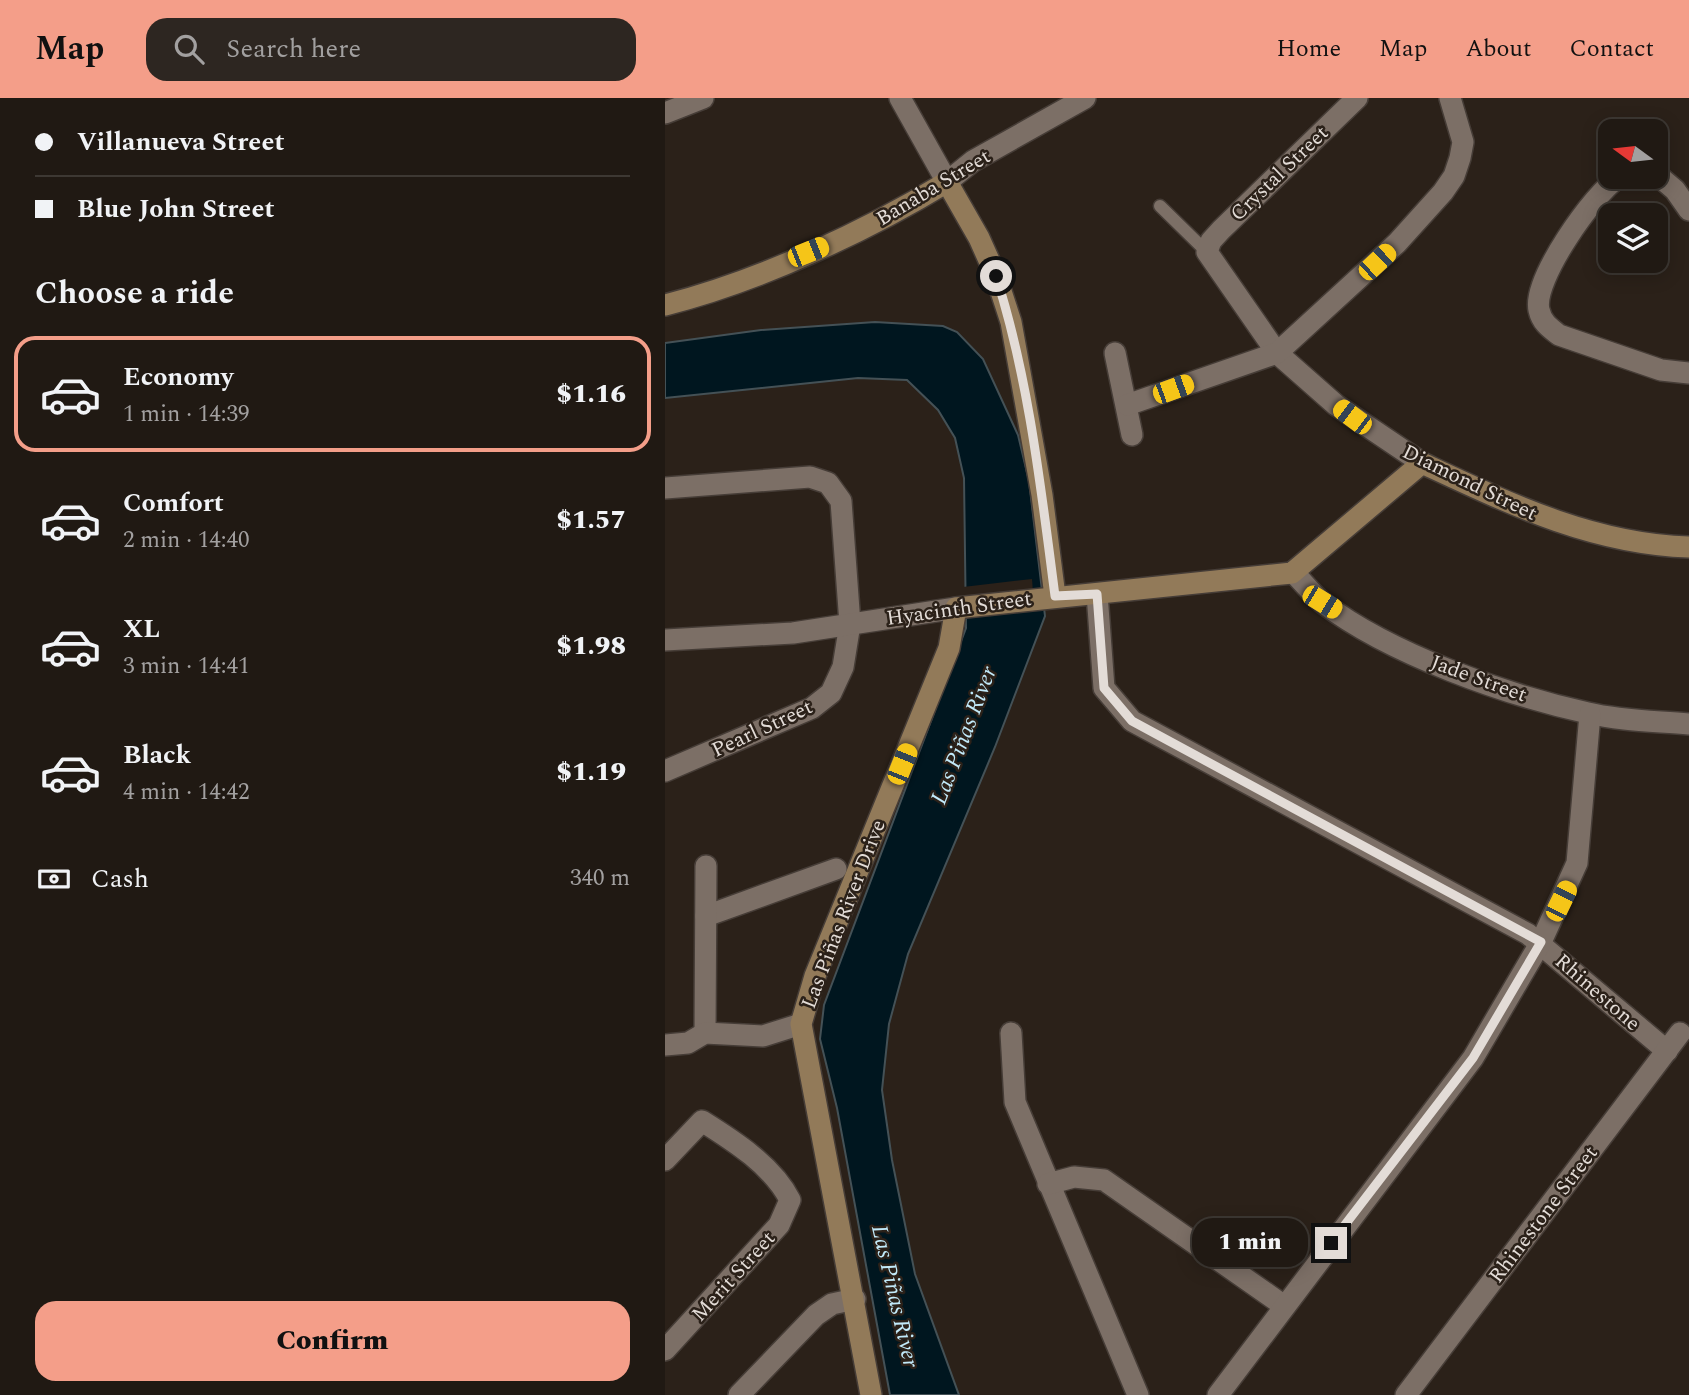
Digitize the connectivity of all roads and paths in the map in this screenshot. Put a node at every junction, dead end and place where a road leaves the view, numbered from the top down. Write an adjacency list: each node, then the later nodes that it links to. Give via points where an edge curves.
1 (703, 98): 6 (street)
2 (900, 98): 7 (street)
3 (1085, 98): 7 (street, Banaba Street, via 974,161)
4 (1357, 98): 12 (street, Crystal Street, via 1221,229)
5 (1450, 98): 15 (street, via 1463,142 1454,176 1397,243)
6 (665, 113)
7 (947, 182): 13 (street, Banaba Street, via 891,216 697,297); 24 (street, via 979,238 1011,322 1042,495)
8 (1668, 184): 11 (street)
9 (1606, 189): 16 (street, via 1590,204 1539,293 1545,325 1559,335 1661,370)
10 (1160, 206): 12 (lane)
11 (1689, 210)
12 (1207, 253): 15 (street, Diamond Street)
13 (665, 305)
14 (1115, 353): 17 (street)
15 (1277, 353): 17 (street); 19 (street, Diamond Street, via 1347,413)
16 (1689, 373)
17 (1127, 405): 18 (street)
18 (1132, 435)
19 (1422, 463): 21 (street, Diamond Street, via 1555,523 1604,537); 22 (street)
20 (665, 488): 26 (street, Pearl Street, via 810,477 828,483 841,501)
21 (1689, 547)
22 (1293, 572): 23 (street, Hyacinth Street); 28 (street, Jade Street, via 1322,602 1422,658 1488,684)
23 (1097, 594): 24 (street, Hyacinth Street); 34 (street, Rhinestone, via 1104,688 1132,721)
24 (1050, 596): 25 (street, Hyacinth Street)
25 (962, 607): 26 (street, Hyacinth Street); 35 (street, Las Piñas River Drive, via 815,976)
26 (850, 624): 27 (street, Hyacinth Street, via 793,633); 30 (street, Pearl Street, via 843,667 831,693 812,708)
27 (665, 640)
28 (1590, 714): 29 (street, Jade Street); 34 (street, via 1577,863)
29 (1689, 724)
30 (665, 771)
31 (706, 866): 33 (street)
32 (835, 869): 33 (street)
33 (706, 916): 36 (street)
34 (1541, 942): 40 (street, Rhinestone); 44 (street, via 1473,1058)
35 (801, 1024): 36 (street, via 763,1036); 43 (street, Las Piñas River Drive)
36 (705, 1033): 39 (street, via 688,1043)
37 (1011, 1033): 42 (street, via 1014,1102)
38 (1680, 1033): 40 (street, Rhinestone Street)
39 (665, 1045)
40 (1667, 1051): 50 (street, Rhinestone Street)
41 (665, 1160): 45 (street, Merit Street, via 702,1121 734,1141 784,1187 790,1200 779,1225)
42 (1048, 1184): 44 (street, via 1074,1177 1104,1180); 48 (street)
43 (855, 1299): 46 (street, via 832,1304 816,1315); 47 (street, Las Piñas River Drive)
44 (1283, 1305): 49 (street)
45 (665, 1350)
46 (739, 1395)
47 (871, 1395)
48 (1138, 1395)
49 (1218, 1395)
50 (1406, 1395)

